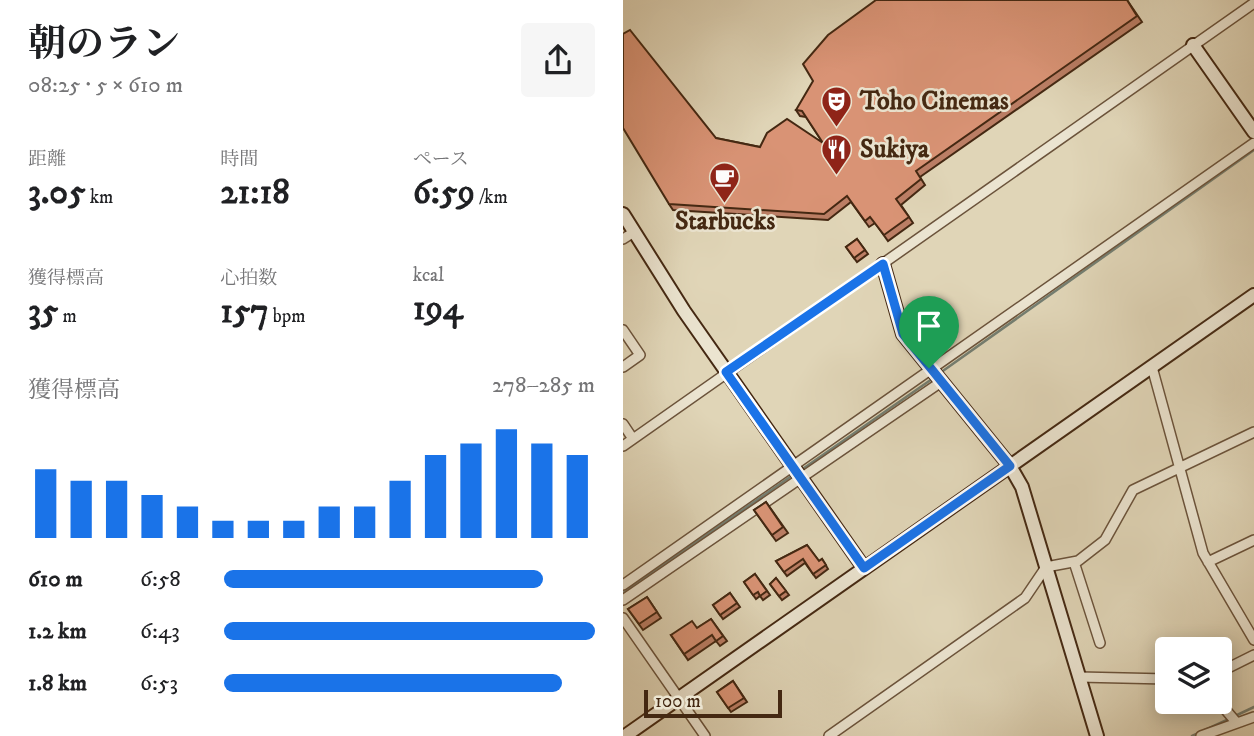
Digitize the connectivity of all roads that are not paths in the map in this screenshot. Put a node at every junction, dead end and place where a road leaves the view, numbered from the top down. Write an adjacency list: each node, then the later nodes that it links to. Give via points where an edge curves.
1 (1254, 2): 2 (street)
2 (1193, 45): 3 (street); 7 (street)
3 (1254, 132)
4 (1254, 143): 12 (street)
5 (623, 214): 6 (street)
6 (628, 235): 13 (street)
7 (883, 264): 12 (street, via 903,334); 13 (street)
8 (1254, 295): 11 (street)
9 (623, 330): 10 (street, via 640,355)
10 (623, 367)
11 (1152, 367): 20 (street); 21 (street)
12 (929, 368): 14 (street); 19 (street)
13 (726, 372): 17 (street); 19 (street)
14 (941, 382): 20 (street); 22 (street)
15 (623, 424): 17 (street)
16 (1254, 432): 21 (street)
17 (633, 439): 18 (street)
18 (623, 446)
19 (793, 466): 22 (street); 28 (street)
20 (1010, 466): 26 (street, via 1028,502); 27 (street)
21 (1180, 467): 24 (street, via 1133,491 1105,540); 25 (street)
22 (801, 478): 27 (street); 29 (street)
23 (1254, 540): 25 (street)
24 (1074, 562): 26 (street); 32 (street)
25 (1208, 562): 31 (street)
26 (1046, 567): 35 (street); 43 (street, via 1025,598)
27 (864, 568): 37 (street)
28 (623, 585)
29 (623, 600)
30 (623, 618): 37 (street)
31 (1254, 640)
32 (1100, 643)
33 (1254, 654): 34 (street)
34 (1232, 666)
35 (1079, 677): 36 (street); 44 (street)
36 (1155, 679)
37 (679, 698): 41 (street); 42 (street)
38 (1229, 714): 40 (street)
39 (1254, 717): 40 (street)
40 (1236, 722): 45 (street)
41 (625, 736)
42 (705, 736)
43 (829, 736)
44 (1097, 736)
45 (1201, 736)

